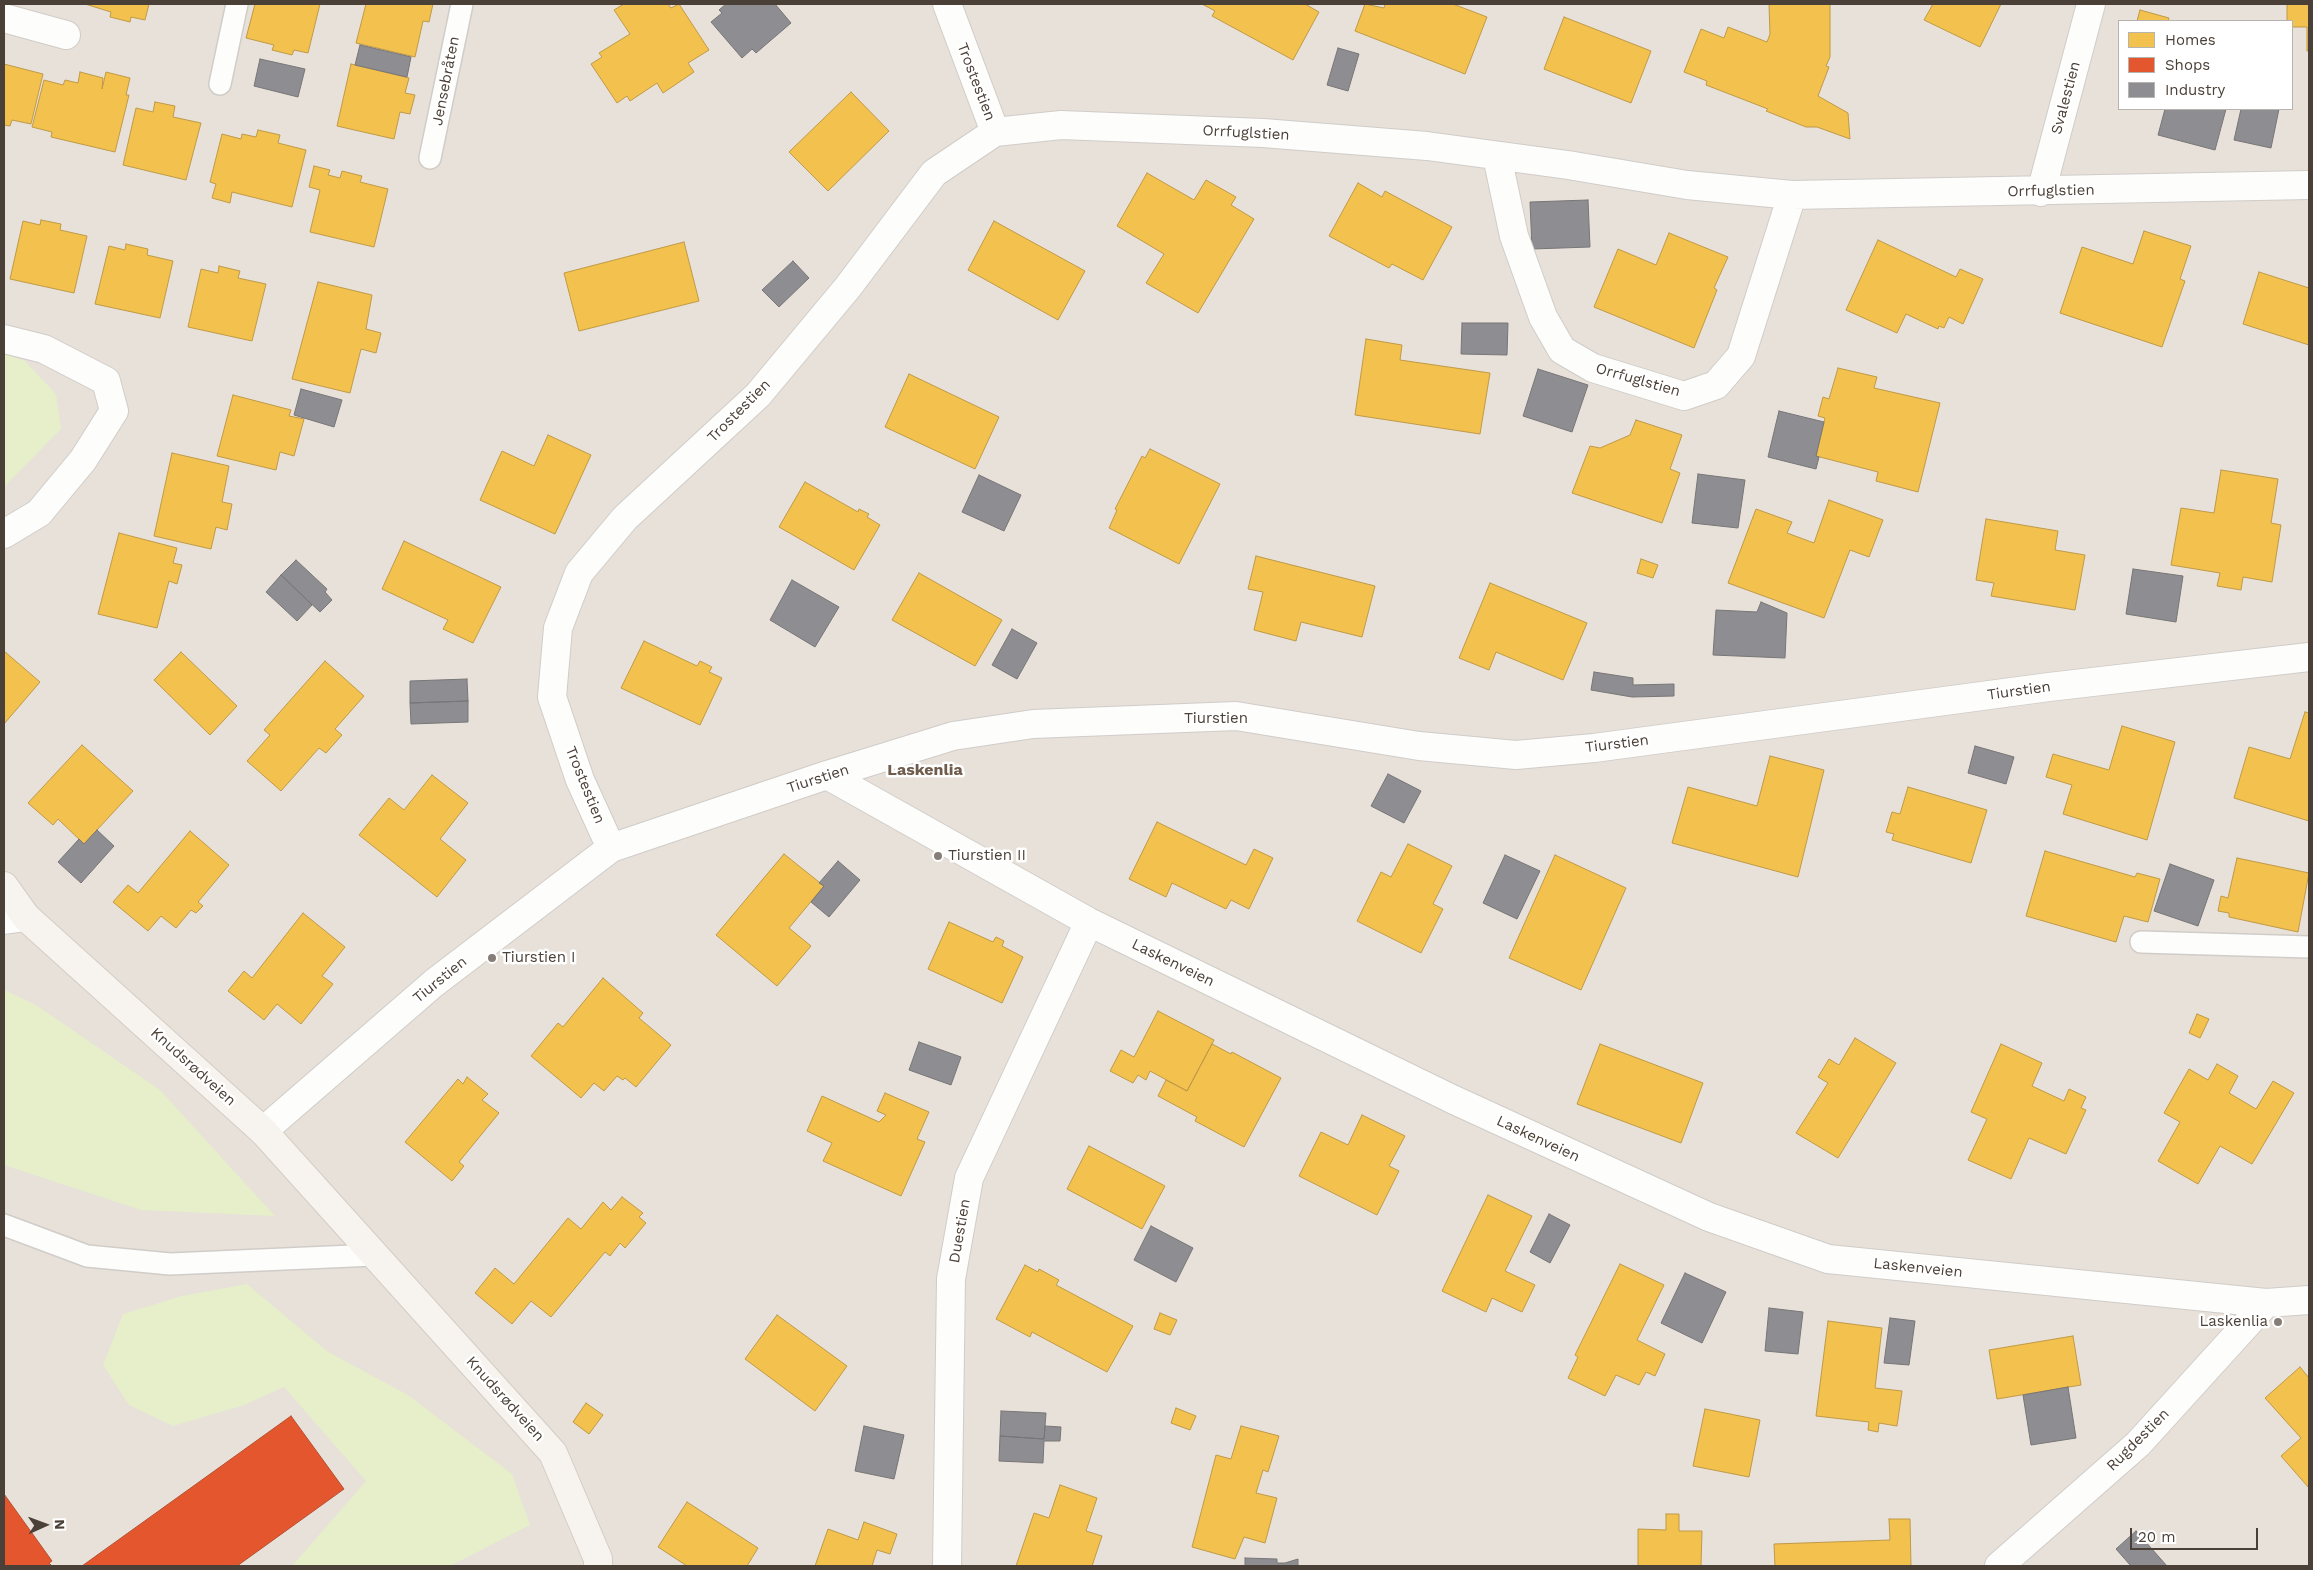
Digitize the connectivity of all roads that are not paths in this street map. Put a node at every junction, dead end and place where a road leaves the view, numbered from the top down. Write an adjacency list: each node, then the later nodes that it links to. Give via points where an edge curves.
1 (237, 4): 7 (lane)
2 (462, 4): 10 (lane, Jensebråten)
3 (947, 4): 8 (street, Trostestien)
4 (2091, 4): 12 (street, Svalestien)
5 (4, 18): 6 (street)
6 (66, 35)
7 (220, 84)
8 (995, 132): 9 (street, Orrfuglstien, via 1061,125 1263,132 1427,146); 18 (street, Trostestien, via 934,173 848,286 758,395 625,518 578,574 558,628 552,696 580,780)
9 (1497, 156): 13 (street, Orrfuglstien, via 1687,186); 13 (street, Orrfuglstien, via 1514,236 1543,317 1562,350 1593,368 1684,396 1716,385 1741,356)
10 (430, 158)
11 (2309, 185): 12 (street, Orrfuglstien)
12 (2041, 192): 13 (street, Orrfuglstien)
13 (1792, 195)
14 (4, 338): 15 (street, via 44,349 106,381 114,411 83,460 39,513)
15 (4, 534)
16 (2309, 657): 17 (street, Tiurstien, via 2039,688 1594,748 1516,755 1418,746 1236,716 1033,724 954,736)
17 (828, 775): 18 (street, Tiurstien); 21 (street, Laskenveien)
18 (612, 848): 24 (street, Tiurstien, via 434,982)
19 (4, 886): 20 (street, Knudsrødveien)
20 (15, 918): 24 (street, Knudsrødveien)
21 (1089, 922): 28 (street, Laskenveien, via 1452,1100 1700,1213 1828,1259); 30 (street, Duestien, via 969,1178 951,1279)
22 (2140, 942): 23 (lane)
23 (2309, 947)
24 (263, 1130): 26 (street, Knudsrødveien)
25 (4, 1225): 26 (lane, via 87,1256 170,1264)
26 (375, 1255): 29 (street, Knudsrødveien, via 553,1453 598,1559)
27 (2309, 1300): 28 (street, Laskenveien)
28 (2266, 1303): 31 (street, Rugdestien, via 2138,1444)
29 (598, 1566)
30 (947, 1566)
31 (1998, 1566)

